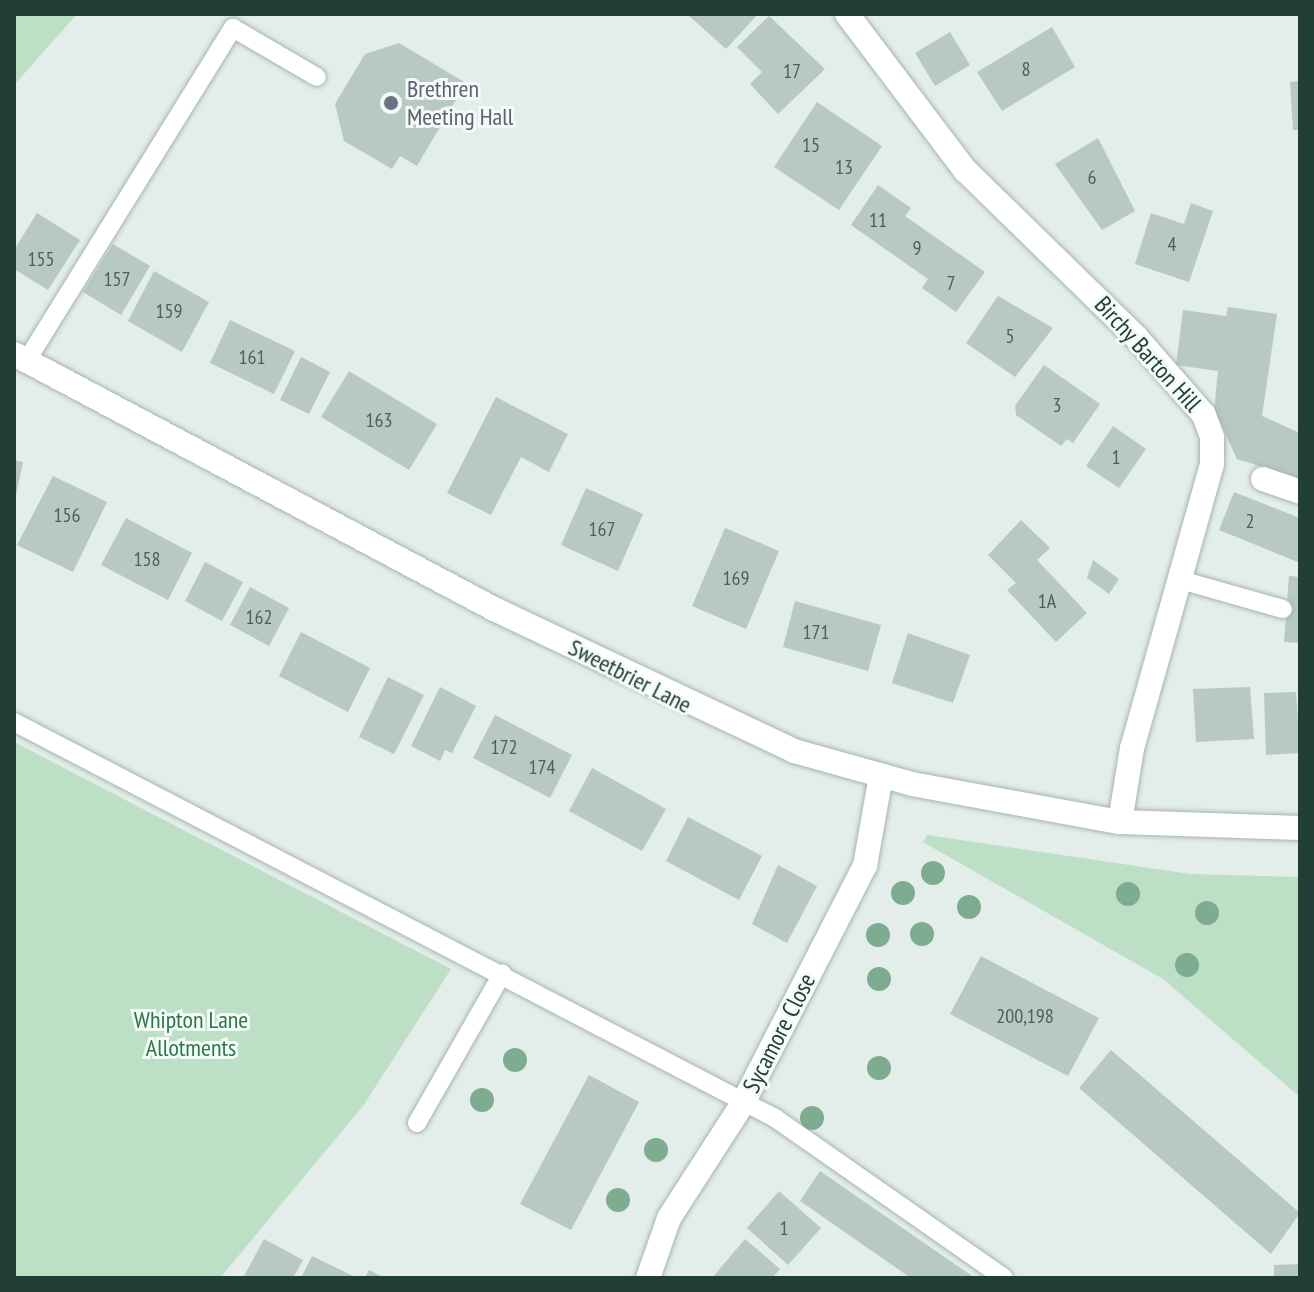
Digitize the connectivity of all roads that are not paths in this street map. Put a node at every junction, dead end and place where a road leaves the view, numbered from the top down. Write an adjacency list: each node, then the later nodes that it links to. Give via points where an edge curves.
1 (847, 14): 6 (street, Birchy Barton Hill, via 965,170 1114,315 1204,415 1212,464)
2 (317, 77): 3 (lane, via 233,28)
3 (21, 357): 9 (street, Sweetbrier Lane, via 716,719)
4 (1263, 479): 5 (street)
5 (1300, 492)
6 (1181, 580): 7 (lane); 10 (street, Birchy Barton Hill, via 1132,748)
7 (1283, 609)
8 (14, 722): 12 (lane)
9 (881, 775): 10 (street, Sweetbrier Lane); 13 (street, Sycamore Close, via 865,866)
10 (1120, 822): 11 (street, Sweetbrier Lane)
11 (1300, 828)
12 (502, 974): 13 (lane); 14 (lane)
13 (743, 1103): 15 (street, Sycamore Close, via 669,1218); 16 (lane)
14 (417, 1123)
15 (648, 1278)
16 (1004, 1278)

